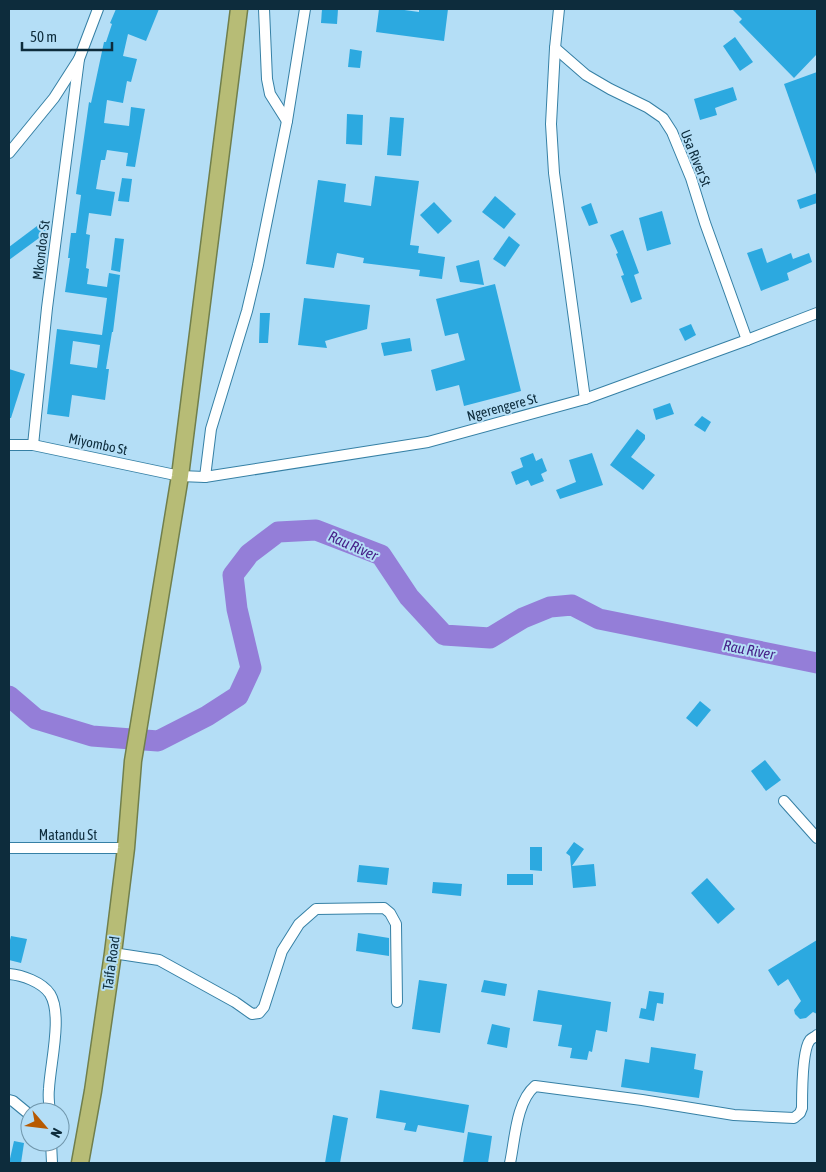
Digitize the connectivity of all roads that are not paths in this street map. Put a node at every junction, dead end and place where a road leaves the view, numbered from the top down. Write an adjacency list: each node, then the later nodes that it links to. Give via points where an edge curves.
1 (98, 9): 7 (street)
2 (239, 9): 15 (highway, Taifa Road)
3 (264, 9): 8 (street, via 270,94)
4 (305, 9): 8 (street)
5 (559, 9): 6 (street)
6 (555, 48): 11 (street, Usa River St, via 586,75 663,118 691,178); 12 (street, via 551,124 554,173)
7 (78, 59): 9 (street, via 54,98); 14 (street, Mkondoa St, via 47,308)
8 (287, 120): 16 (street, via 247,312 211,429)
9 (9, 153)
10 (817, 312): 11 (street, Ngerengere St)
11 (747, 340): 12 (street, Ngerengere St)
12 (585, 399): 16 (street, Ngerengere St, via 428,442)
13 (9, 445): 14 (street, Miyombo St)
14 (34, 445): 15 (street, Miyombo St)
15 (180, 476): 16 (street, Ngerengere St); 20 (highway, Taifa Road, via 133,761)
16 (205, 476)
17 (784, 801): 18 (street)
18 (817, 838)
19 (9, 848): 20 (street, Matandu St)
20 (126, 848): 21 (highway, Taifa Road)
21 (113, 953): 23 (street, via 159,960 252,1014 259,1013 264,1007 282,951 299,924 316,909 384,908 396,924); 28 (highway, Taifa Road)
22 (9, 974): 26 (street, via 41,985 50,994 54,1006 56,1035)
23 (397, 1002)
24 (817, 1036): 29 (street, via 810,1040 807,1050 802,1108 794,1118 734,1115 535,1086 521,1106)
25 (9, 1100): 27 (street)
26 (50, 1102)
27 (20, 1107)
28 (80, 1163)
29 (510, 1163)

